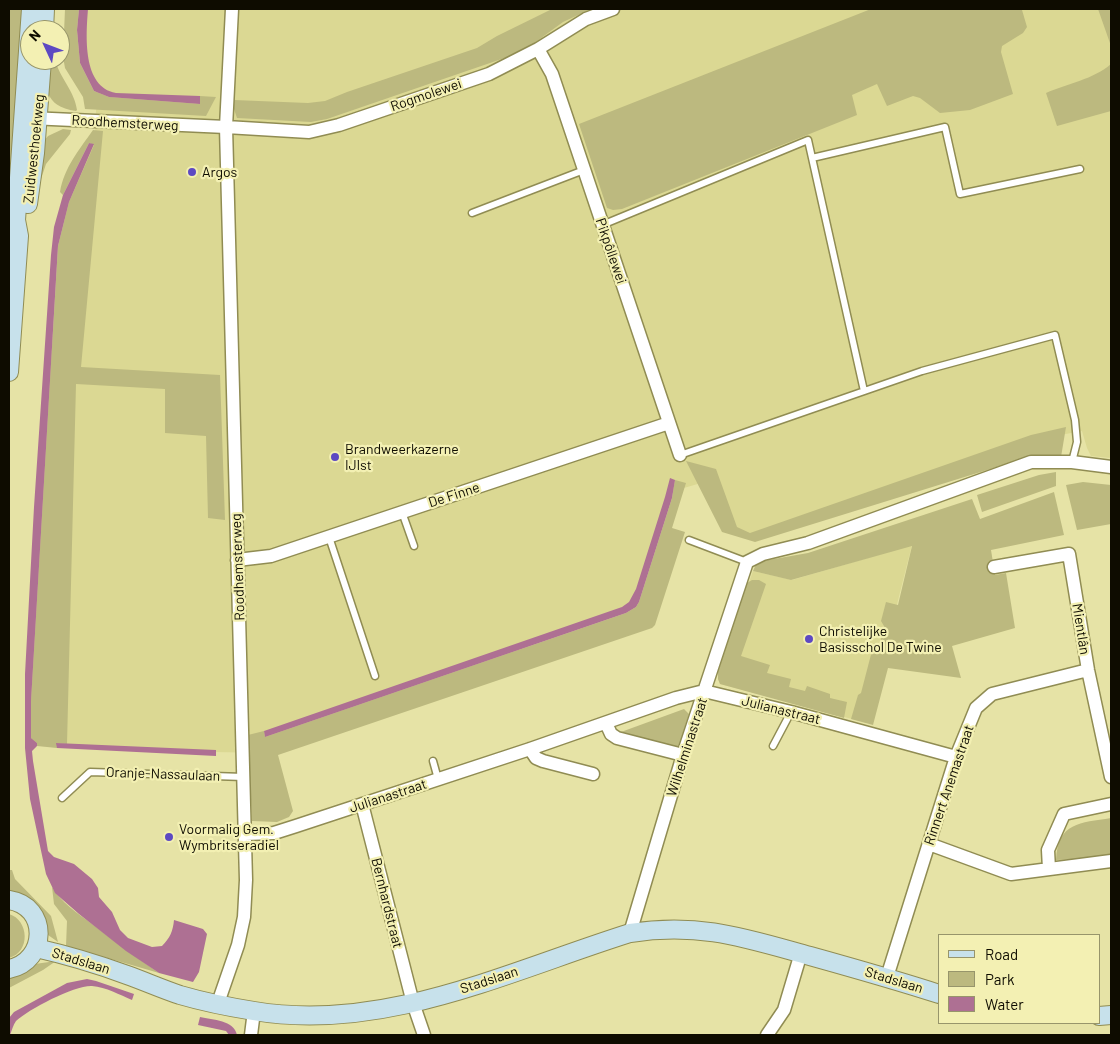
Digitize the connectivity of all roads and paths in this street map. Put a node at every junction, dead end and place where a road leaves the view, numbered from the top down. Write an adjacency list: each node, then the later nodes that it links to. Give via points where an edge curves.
1 (31, 9): 6 (street, Zuidwesthoekweg)
2 (232, 9): 7 (street, Roodhemsterweg)
3 (613, 9): 4 (street, Rogmolewei, via 586,19)
4 (538, 49): 7 (street, Rogmolewei, via 489,74 340,125 309,132); 10 (street, Pikpôllewei, via 552,74)
5 (40, 70): 6 (street, Zuidwesthoekweg)
6 (31, 118): 7 (street, Roodhemsterweg); 13 (street, Zuidwesthoekweg, via 35,153 26,221 19,236)
7 (226, 127): 23 (street, Roodhemsterweg)
8 (812, 158): 9 (lane, via 944,127 960,194); 12 (lane, via 808,140); 14 (lane)
9 (1080, 169)
10 (584, 170): 11 (lane); 12 (street, Pikpôllewei)
11 (472, 213)
12 (602, 225): 15 (street, Pikpôllewei)
13 (9, 372)
14 (864, 391): 16 (lane); 17 (lane, via 922,371 1055,335 1075,420 1077,442)
15 (669, 423): 16 (street, Pikpôllewei); 19 (street, De Finne)
16 (680, 455)
17 (1072, 462): 18 (street); 24 (street, via 1031,462)
18 (1111, 467)
19 (402, 512): 20 (street, De Finne); 22 (lane)
20 (329, 537): 23 (street, De Finne, via 271,556); 27 (lane)
21 (689, 540): 24 (lane)
22 (414, 546)
23 (237, 560): 37 (street, Roodhemsterweg)
24 (747, 562): 28 (street, Wilhelminastraat)
25 (994, 567): 26 (street, Mientlân, via 1069,554)
26 (1088, 670): 34 (street, Rinnert Anemastraat, via 992,694 976,708); 38 (street, Mientlân)
27 (375, 676)
28 (704, 691): 29 (street, Julianastraat); 30 (street, Julianastraat); 33 (street, Wilhelminastraat)
29 (791, 712): 31 (lane); 34 (street, Julianastraat)
30 (606, 723): 32 (street, Julianastraat); 33 (street, via 617,738)
31 (773, 746)
32 (530, 749): 36 (street, via 536,758 543,761); 39 (street, Julianastraat)
33 (683, 755): 48 (street, Wilhelminastraat)
34 (956, 757): 44 (street, Rinnert Anemastraat)
35 (433, 761): 39 (lane)
36 (593, 774)
37 (244, 777): 40 (lane, Oranje-Nassaulaan, via 90,772); 43 (street, Roodhemsterweg)
38 (1111, 777)
39 (438, 779): 41 (street, Julianastraat)
40 (62, 798)
41 (362, 804): 43 (street, Julianastraat, via 274,833); 54 (street, Bernhardstraat)
42 (1111, 804): 46 (street, via 1064,814 1048,850)
43 (245, 834): 55 (street, Roodhemsterweg, via 244,917)
44 (929, 844): 46 (street, via 1011,874); 52 (street, Rinnert Anemastraat)
45 (1111, 861): 46 (street)
46 (1049, 869)
47 (9, 900): 49 (street, via 21,904 33,916 39,932)
48 (630, 933): 50 (street, Stadslaan, via 653,929 696,929 728,933); 54 (street, Stadslaan, via 478,986)
49 (36, 948): 51 (street, via 26,962); 55 (street, Stadslaan, via 91,962 180,995)
50 (801, 953): 52 (street, Stadslaan); 59 (street, via 784,1010)
51 (9, 969)
52 (887, 977): 53 (street, Stadslaan)
53 (938, 994)
54 (413, 1003): 56 (street, Stadslaan, via 327,1015); 58 (street, Bernhardstraat)
55 (218, 1004): 56 (street, Stadslaan)
56 (254, 1011): 57 (street)
57 (251, 1035)
58 (424, 1035)
59 (768, 1035)

